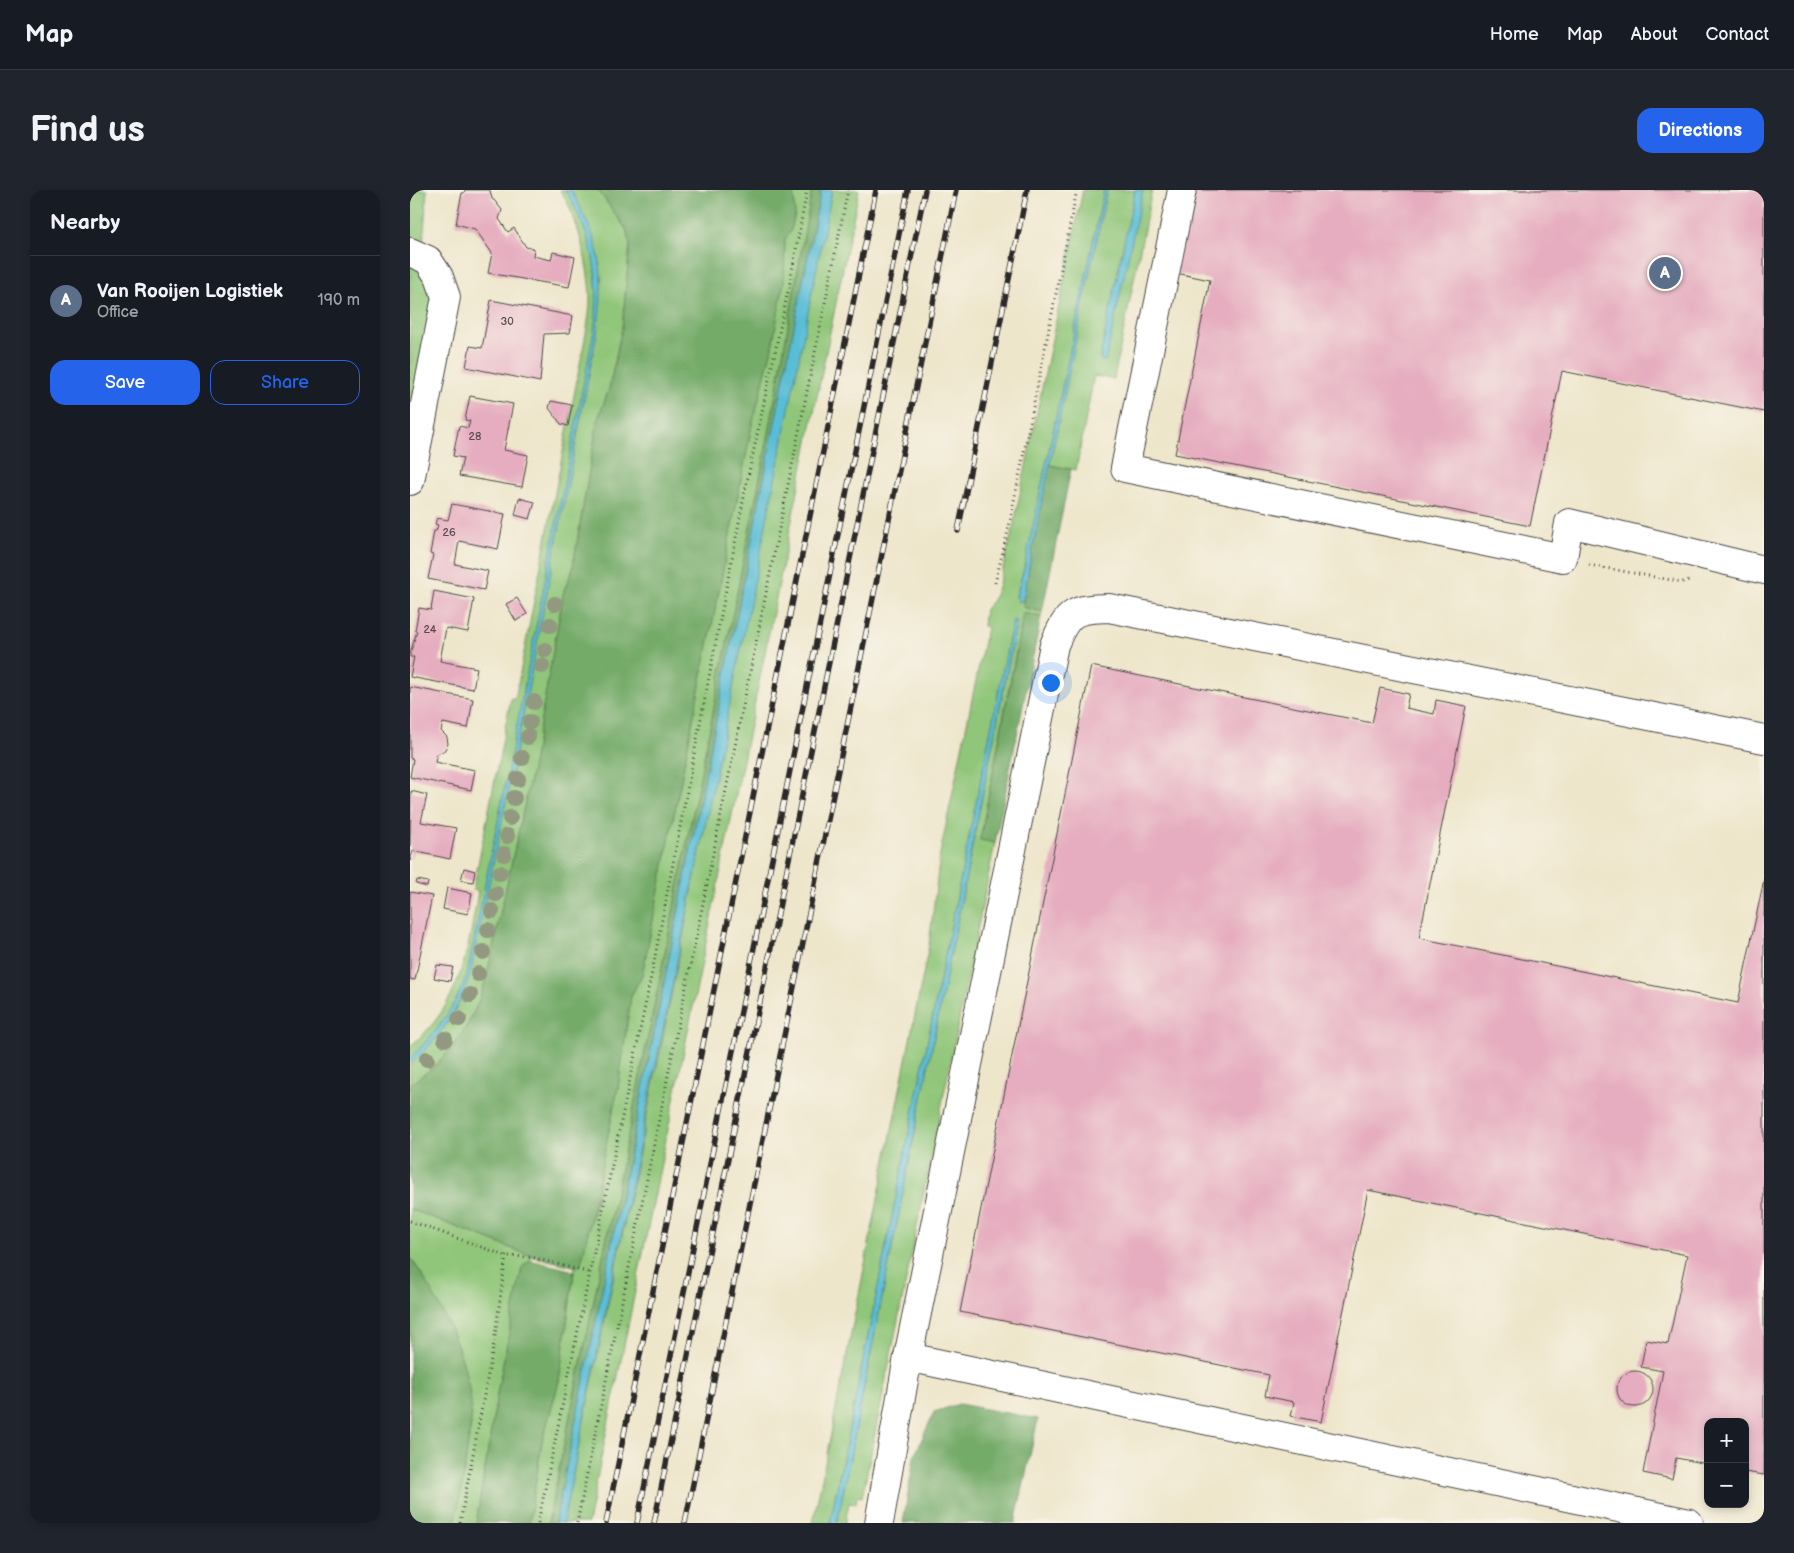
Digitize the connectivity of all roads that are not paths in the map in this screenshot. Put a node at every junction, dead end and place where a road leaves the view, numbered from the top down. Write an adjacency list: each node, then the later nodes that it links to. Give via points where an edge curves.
1 (1182, 190): 4 (street, via 1125,468 1562,558 1568,523)
2 (410, 252): 3 (street, via 428,260 440,277 446,296)
3 (410, 482)
4 (1764, 570)
5 (1764, 739): 6 (street, via 1109,608 1085,609 1068,618 1054,644)
6 (908, 1357): 7 (street); 8 (street)
7 (879, 1523)
8 (1689, 1523)

